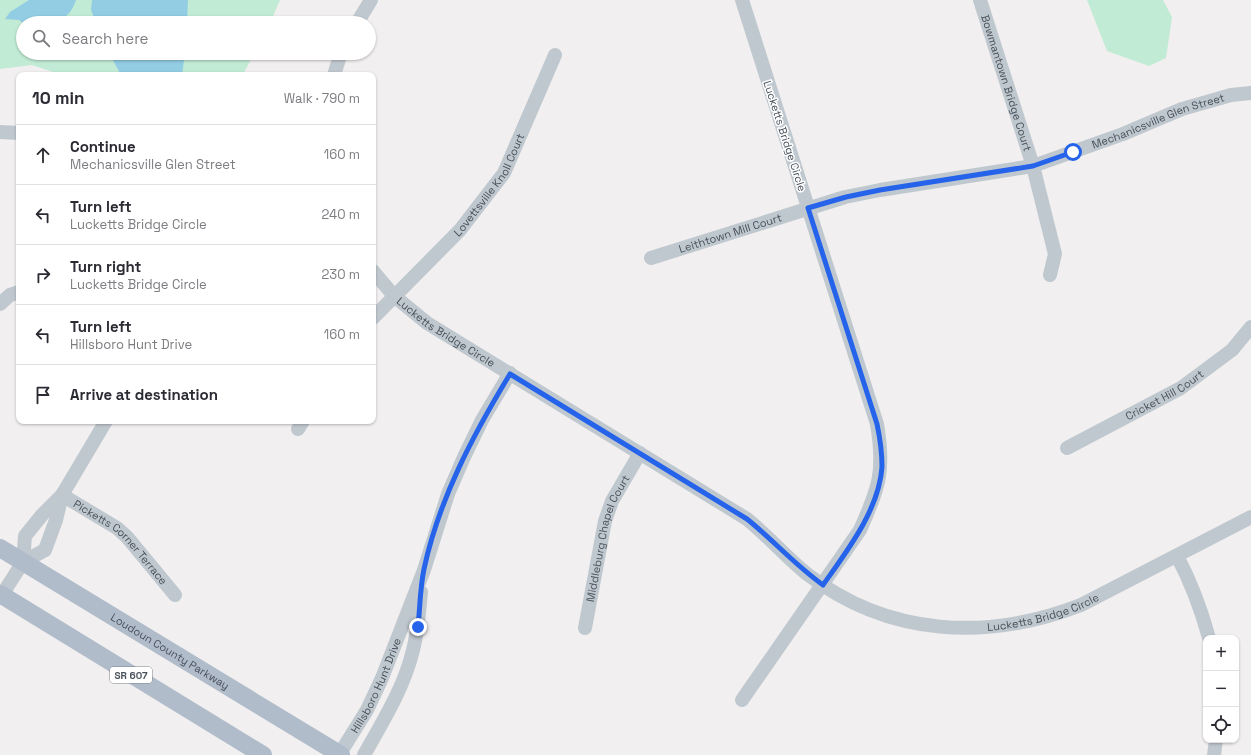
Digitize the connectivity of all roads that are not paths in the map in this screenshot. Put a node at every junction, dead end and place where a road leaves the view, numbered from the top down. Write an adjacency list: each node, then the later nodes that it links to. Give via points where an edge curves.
1 (371, 0): 4 (street)
2 (742, 0): 12 (street, Lucketts Bridge Circle)
3 (980, 0): 11 (street, Bowmantown Bridge Court)
4 (361, 16)
5 (555, 54): 17 (street, Lovettsville Knoll Court, via 504,173 460,230)
6 (339, 60): 7 (street)
7 (335, 72)
8 (1251, 93): 11 (street, Mechanicsville Glen Street, via 1231,95 1182,110)
9 (0, 132): 10 (street)
10 (16, 133)
11 (1033, 166): 12 (street, Mechanicsville Glen Street, via 880,190); 15 (street, Bowmantown Bridge Court, via 1055,254)
12 (808, 208): 13 (street, Leithtown Mill Court); 31 (street, Lucketts Bridge Circle, via 877,424 882,468 874,500 860,530)
13 (651, 258)
14 (376, 275): 17 (street, Lucketts Bridge Circle)
15 (1050, 275)
16 (16, 293): 18 (street)
17 (394, 296): 19 (street, Lovettsville Knoll Court); 21 (street, Lucketts Bridge Circle, via 427,323)
18 (0, 304)
19 (376, 315)
20 (1251, 327): 23 (street, Cricket Hill Court, via 1232,350 1181,388)
21 (510, 374): 24 (street, Lucketts Bridge Circle); 30 (street, Hillsboro Hunt Drive, via 482,420 464,457 436,527)
22 (104, 424): 25 (street)
23 (1067, 448)
24 (640, 452): 31 (street, Lucketts Bridge Circle, via 747,519); 34 (street, Middleburg Chapel Court, via 612,501 605,521)
25 (62, 495): 29 (street, via 24,536); 29 (street, via 45,550); 32 (street, Picketts Corner Terrace, via 117,528)
26 (1251, 517): 28 (street, Lucketts Bridge Circle)
27 (0, 548): 29 (main road, Loudoun County Parkway)
28 (1177, 556): 31 (street, Lucketts Bridge Circle, via 1056,615 1024,623 979,629 909,622 854,602); 35 (street, via 1190,581)
29 (23, 562): 33 (street); 39 (main road, Loudoun County Parkway)
30 (424, 570): 39 (street, Hillsboro Hunt Drive, via 375,694); 40 (street, Hillsboro Hunt Drive, via 413,650 396,697)
31 (823, 585): 36 (street)
32 (175, 595)
33 (1, 596): 38 (main road, SR 607)
34 (586, 628)
35 (1208, 635)
36 (742, 700)
37 (1216, 743): 41 (street)
38 (263, 755)
39 (340, 755)
40 (364, 755)
41 (1214, 755)

